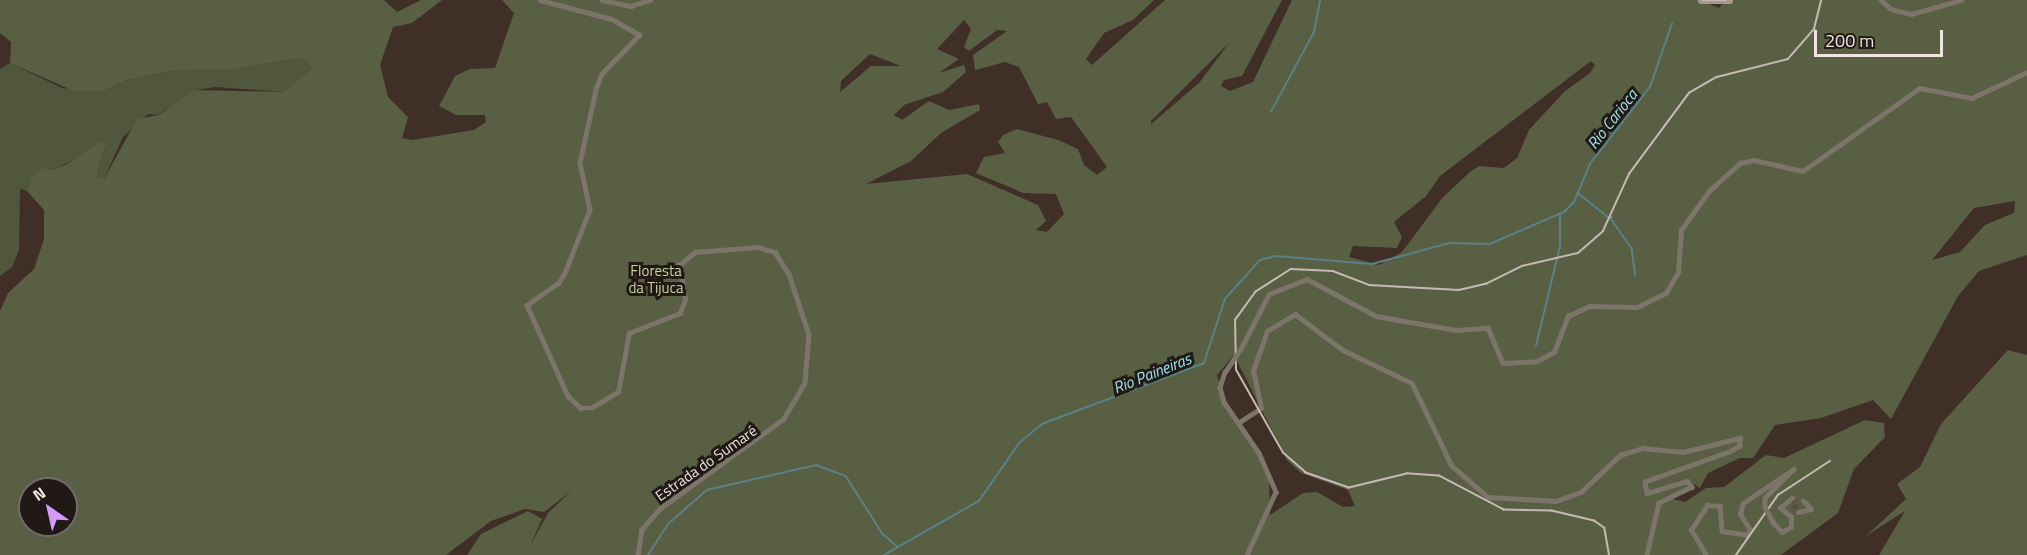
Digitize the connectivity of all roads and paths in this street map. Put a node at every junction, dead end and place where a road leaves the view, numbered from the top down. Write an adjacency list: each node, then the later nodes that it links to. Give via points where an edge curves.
1 (540, 0): 13 (street, Estrada do Sumaré, via 612,19 640,35 602,74 596,90 580,164 590,210 565,273 560,284 527,305 568,396 581,408 591,408 618,392 629,333 680,313 685,299 679,265 695,252 758,247 775,252 789,274 809,335 805,382 784,419 660,509 642,530)
2 (602, 0): 3 (street, via 631,6)
3 (650, 0)
4 (1701, 0): 5 (street)
5 (1729, 0)
6 (1881, 0): 7 (street, via 1890,9 1911,14)
7 (1961, 0)
8 (2027, 72): 9 (street, bridge, via 1972,98 1920,87 1803,171 1754,160 1740,163 1709,191 1681,230 1678,272 1666,293 1637,307 1589,306 1568,316 1554,352 1537,362 1503,363 1488,328 1456,330 1376,316 1307,279 1269,294 1220,389)
9 (1238, 423): 14 (street, via 1276,492); 15 (street, via 1261,408 1253,371 1267,331 1295,314 1343,350 1412,383 1452,466 1488,497 1556,501 1581,492 1620,455 1643,448 1683,452 1740,438 1740,446 1729,452 1645,482 1647,493 1687,481 1692,487 1659,503)
10 (1792, 498): 16 (street, bridge, via 1780,508 1791,517 1791,527 1782,532 1765,507 1765,498 1794,470 1743,503 1740,514 1750,530 1746,535 1722,531 1720,506 1707,505 1691,530)
11 (1803, 501): 12 (street, via 1811,509)
12 (1798, 512)
13 (638, 555)
14 (1247, 555)
15 (1647, 555)
16 (1706, 555)

